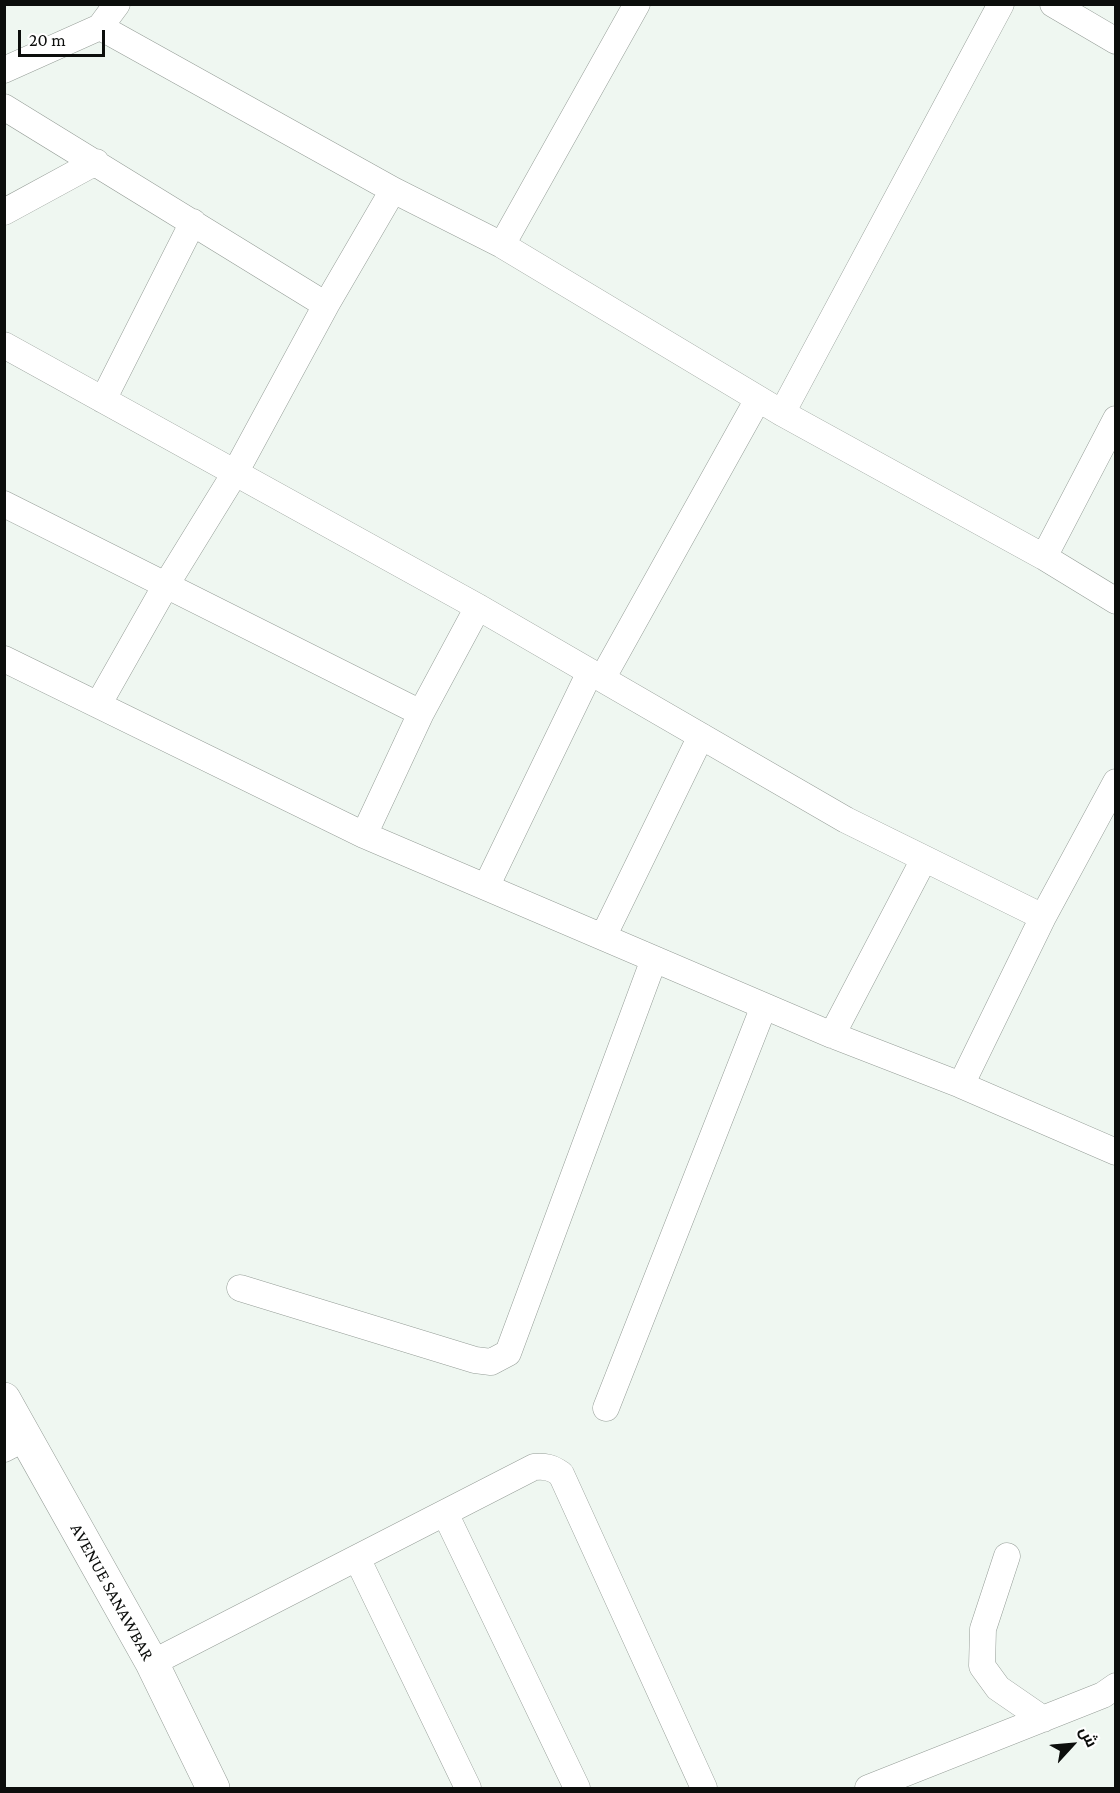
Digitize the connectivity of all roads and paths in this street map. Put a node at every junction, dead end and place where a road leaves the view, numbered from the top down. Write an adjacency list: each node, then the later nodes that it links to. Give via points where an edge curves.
1 (117, 4): 5 (street)
2 (638, 4): 13 (street)
3 (1001, 4): 18 (street)
4 (1054, 5): 6 (street)
5 (100, 27): 7 (street); 10 (street)
6 (1116, 41)
7 (4, 70)
8 (4, 107): 9 (street)
9 (96, 162): 11 (street); 12 (street)
10 (393, 190): 13 (street); 14 (street)
11 (4, 212)
12 (193, 222): 14 (street); 17 (street)
13 (502, 244): 16 (street)
14 (326, 306): 20 (street)
15 (4, 345): 17 (street)
16 (758, 399): 18 (street); 27 (street)
17 (103, 400): 20 (street)
18 (782, 413): 22 (street)
19 (1116, 418): 22 (street)
20 (235, 473): 23 (street); 25 (street)
21 (4, 504): 23 (street)
22 (1044, 557): 24 (street)
23 (166, 585): 28 (street); 29 (street)
24 (1116, 601)
25 (478, 607): 27 (street); 29 (street)
26 (4, 659): 28 (street)
27 (596, 676): 30 (street); 34 (street)
28 (98, 705): 32 (street)
29 (421, 713): 32 (street)
30 (701, 736): 33 (street, via 846,820); 36 (street)
31 (1116, 782): 35 (street)
32 (364, 835): 34 (street)
33 (924, 859): 35 (street); 39 (street)
34 (486, 886): 36 (street)
35 (1043, 917): 40 (street)
36 (603, 937): 37 (street)
37 (654, 959): 38 (street); 42 (street, via 508,1353 491,1362 475,1360)
38 (764, 1006): 39 (street); 44 (street)
39 (832, 1035): 40 (street)
40 (962, 1085): 41 (street)
41 (1116, 1152)
42 (240, 1287)
43 (4, 1399): 45 (street, AVENUE SANAWBAR)
44 (606, 1408)
45 (15, 1443): 49 (street, AVENUE SANAWBAR)
46 (445, 1512): 48 (street); 54 (street); 55 (street, via 534,1467 552,1468 561,1474)
47 (1007, 1556): 51 (street, via 983,1629 982,1666 998,1688)
48 (357, 1558): 49 (street); 53 (street)
49 (152, 1663): 52 (street, AVENUE SANAWBAR)
50 (1116, 1686): 51 (street)
51 (1043, 1719): 56 (street)
52 (213, 1788)
53 (468, 1788)
54 (577, 1788)
55 (704, 1788)
56 (868, 1788)

